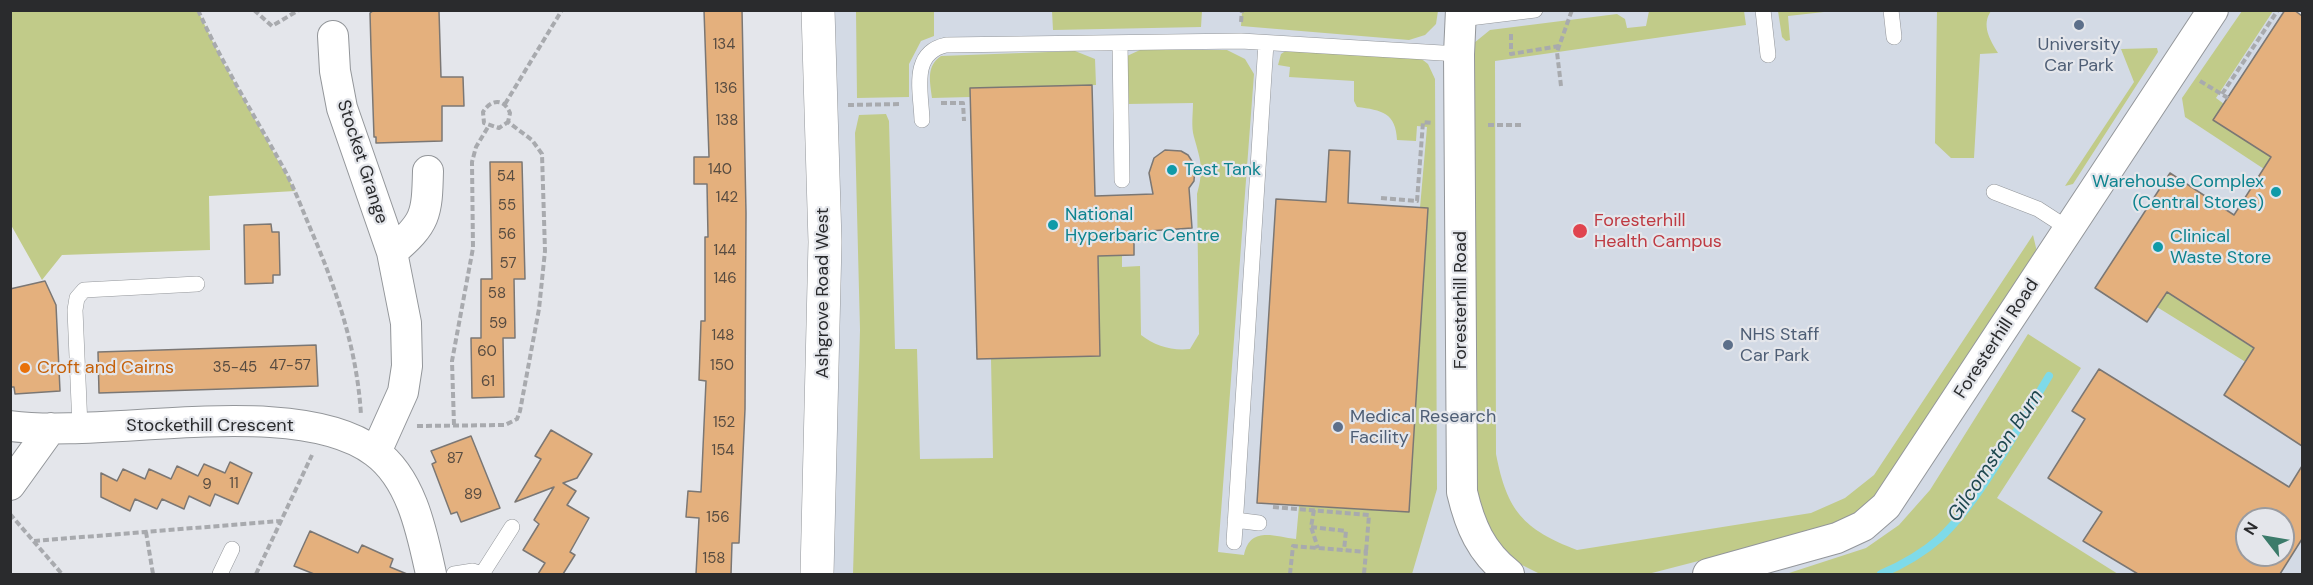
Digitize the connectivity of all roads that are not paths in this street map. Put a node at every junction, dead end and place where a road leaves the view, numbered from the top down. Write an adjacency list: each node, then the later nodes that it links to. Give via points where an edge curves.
1 (818, 10): 34 (street, Ashgrove Road West, via 825,242)
2 (1535, 10): 6 (lane)
3 (1762, 10): 12 (lane)
4 (1891, 10): 8 (lane)
5 (2213, 10): 17 (street, Foresterhill Road)
6 (1461, 15): 11 (street, Foresterhill Road)
7 (333, 36): 18 (street, Stocket Grange, via 342,108)
8 (1894, 37)
9 (1120, 43): 10 (lane); 13 (lane, via 934,48 926,54 920,69); 15 (lane)
10 (1266, 43): 11 (lane); 25 (lane)
11 (1459, 54): 35 (street, Foresterhill Road, via 1462,492 1468,520 1481,545)
12 (1768, 55)
13 (922, 120)
14 (428, 171): 18 (street, Stocket Grange, via 424,218)
15 (1122, 180)
16 (1995, 192): 17 (lane, via 2038,209)
17 (2069, 229): 36 (street, Foresterhill Road, via 1886,506 1863,526 1838,538)
18 (392, 252): 23 (street, Stocket Grange, via 406,323 407,366 403,392 390,426)
19 (197, 284): 21 (lane, via 84,290 77,298)
20 (10, 426): 22 (street, Stockethill Crescent)
21 (80, 427): 22 (street, Stockethill Crescent); 23 (street, Stockethill Crescent, via 286,423 324,430)
22 (51, 428): 24 (street)
23 (369, 449): 31 (street, Stockethill Crescent, via 396,474 410,500)
24 (10, 485)
25 (1235, 520): 26 (lane); 28 (lane)
26 (1259, 523)
27 (512, 527): 33 (lane)
28 (1234, 542)
29 (232, 549): 30 (lane)
30 (220, 574)
31 (431, 574)
32 (454, 574): 33 (lane)
33 (482, 574)
34 (817, 574)
35 (1509, 574)
36 (1708, 574)

